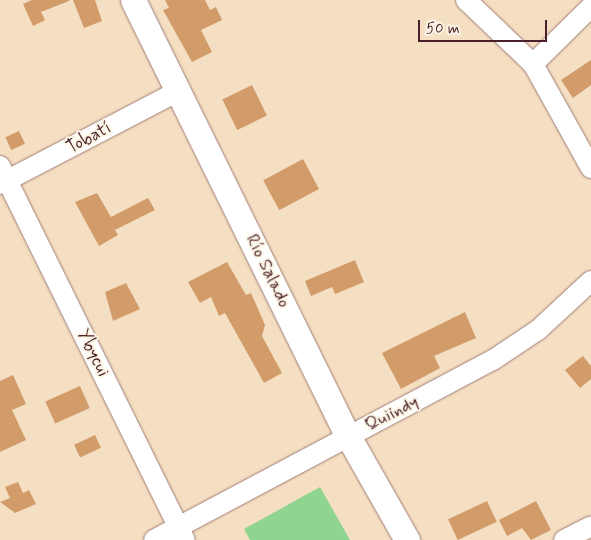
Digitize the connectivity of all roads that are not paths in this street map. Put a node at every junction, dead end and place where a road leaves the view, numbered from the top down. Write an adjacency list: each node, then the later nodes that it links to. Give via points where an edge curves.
1 (133, 0): 5 (street, Río Salado)
2 (466, 0): 4 (street)
3 (591, 7): 4 (street)
4 (533, 64): 6 (street)
5 (178, 91): 7 (street, Tobatí); 9 (street, Río Salado)
6 (591, 168)
7 (3, 177): 11 (street, Ybycui)
8 (591, 282): 9 (street, Quiindy, via 538,330 493,360)
9 (348, 436): 11 (street, Quiindy); 13 (street, Río Salado)
10 (591, 526): 14 (street)
11 (182, 533): 12 (street, Quiindy)
12 (154, 540)
13 (407, 540)
14 (564, 540)

